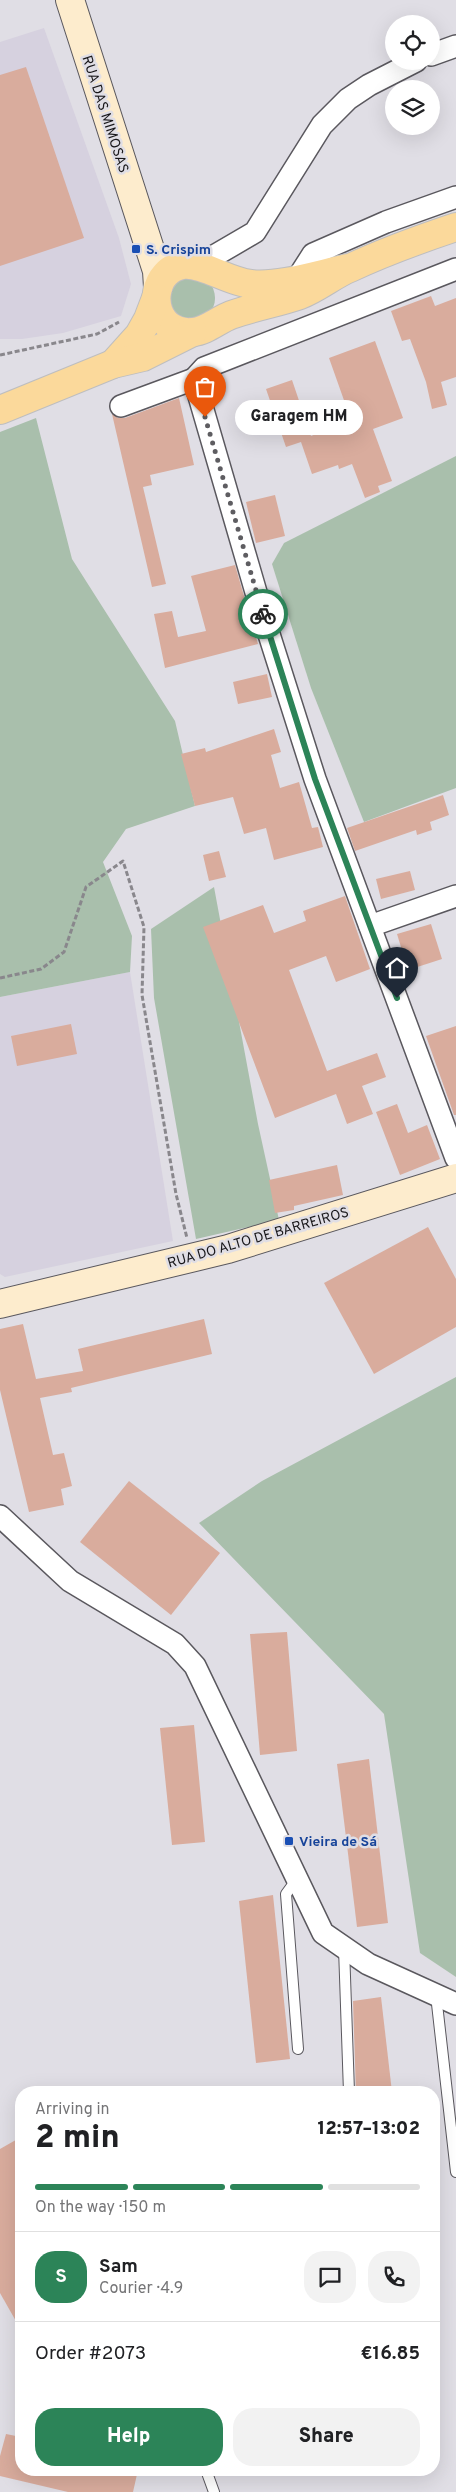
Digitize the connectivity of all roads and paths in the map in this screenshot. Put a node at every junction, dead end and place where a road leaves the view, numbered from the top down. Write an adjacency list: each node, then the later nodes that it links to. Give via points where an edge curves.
1 (70, 0): 6 (street, RUA DAS MIMOSAS)
2 (456, 46): 3 (street)
3 (440, 52)
4 (398, 70): 8 (street, via 348,99 322,125 255,232)
5 (456, 197): 10 (street, via 386,222 312,254)
6 (142, 227): 8 (street, RUA DAS MIMOSAS, via 174,257); 11 (street, RUA DAS MIMOSAS, via 157,271)
7 (456, 227): 10 (main road)
8 (209, 263): 10 (main road, via 232,281 252,285); 11 (main road, via 181,265 172,270 163,277); 14 (main road, via 219,281 223,302)
9 (456, 269): 13 (street)
10 (299, 286): 13 (street); 14 (main road)
11 (157, 293): 14 (main road, via 158,310 167,323 182,331); 16 (main road, via 139,335)
12 (123, 320): 15 (path, via 97,334)
13 (314, 325): 17 (street, via 204,368)
14 (203, 327): 16 (main road, via 143,357)
15 (0, 355)
16 (113, 364): 19 (main road)
17 (194, 379): 18 (street); 21 (street, via 260,606 315,779)
18 (120, 406)
19 (0, 410)
20 (456, 896): 21 (street)
21 (370, 926): 23 (street)
22 (0, 978): 25 (path, via 42,969 64,952 86,887 124,861 144,927 142,995 176,1194)
23 (456, 1158)
24 (456, 1178): 25 (street, RUA DO ALTO DE BARREIROS)
25 (193, 1258): 26 (street, RUA DO ALTO DE BARREIROS)
26 (0, 1304)
27 (0, 1516): 28 (street, via 70,1581 176,1644 195,1666)
28 (297, 1878): 29 (street, via 323,1932); 32 (lane, via 286,1894)
29 (344, 1947): 30 (street, via 368,1964); 33 (lane)
30 (436, 1994): 31 (street); 34 (lane)
31 (456, 2004)
32 (298, 2049)
33 (349, 2086)
34 (456, 2172)
35 (208, 2476): 36 (lane)
36 (214, 2492)

